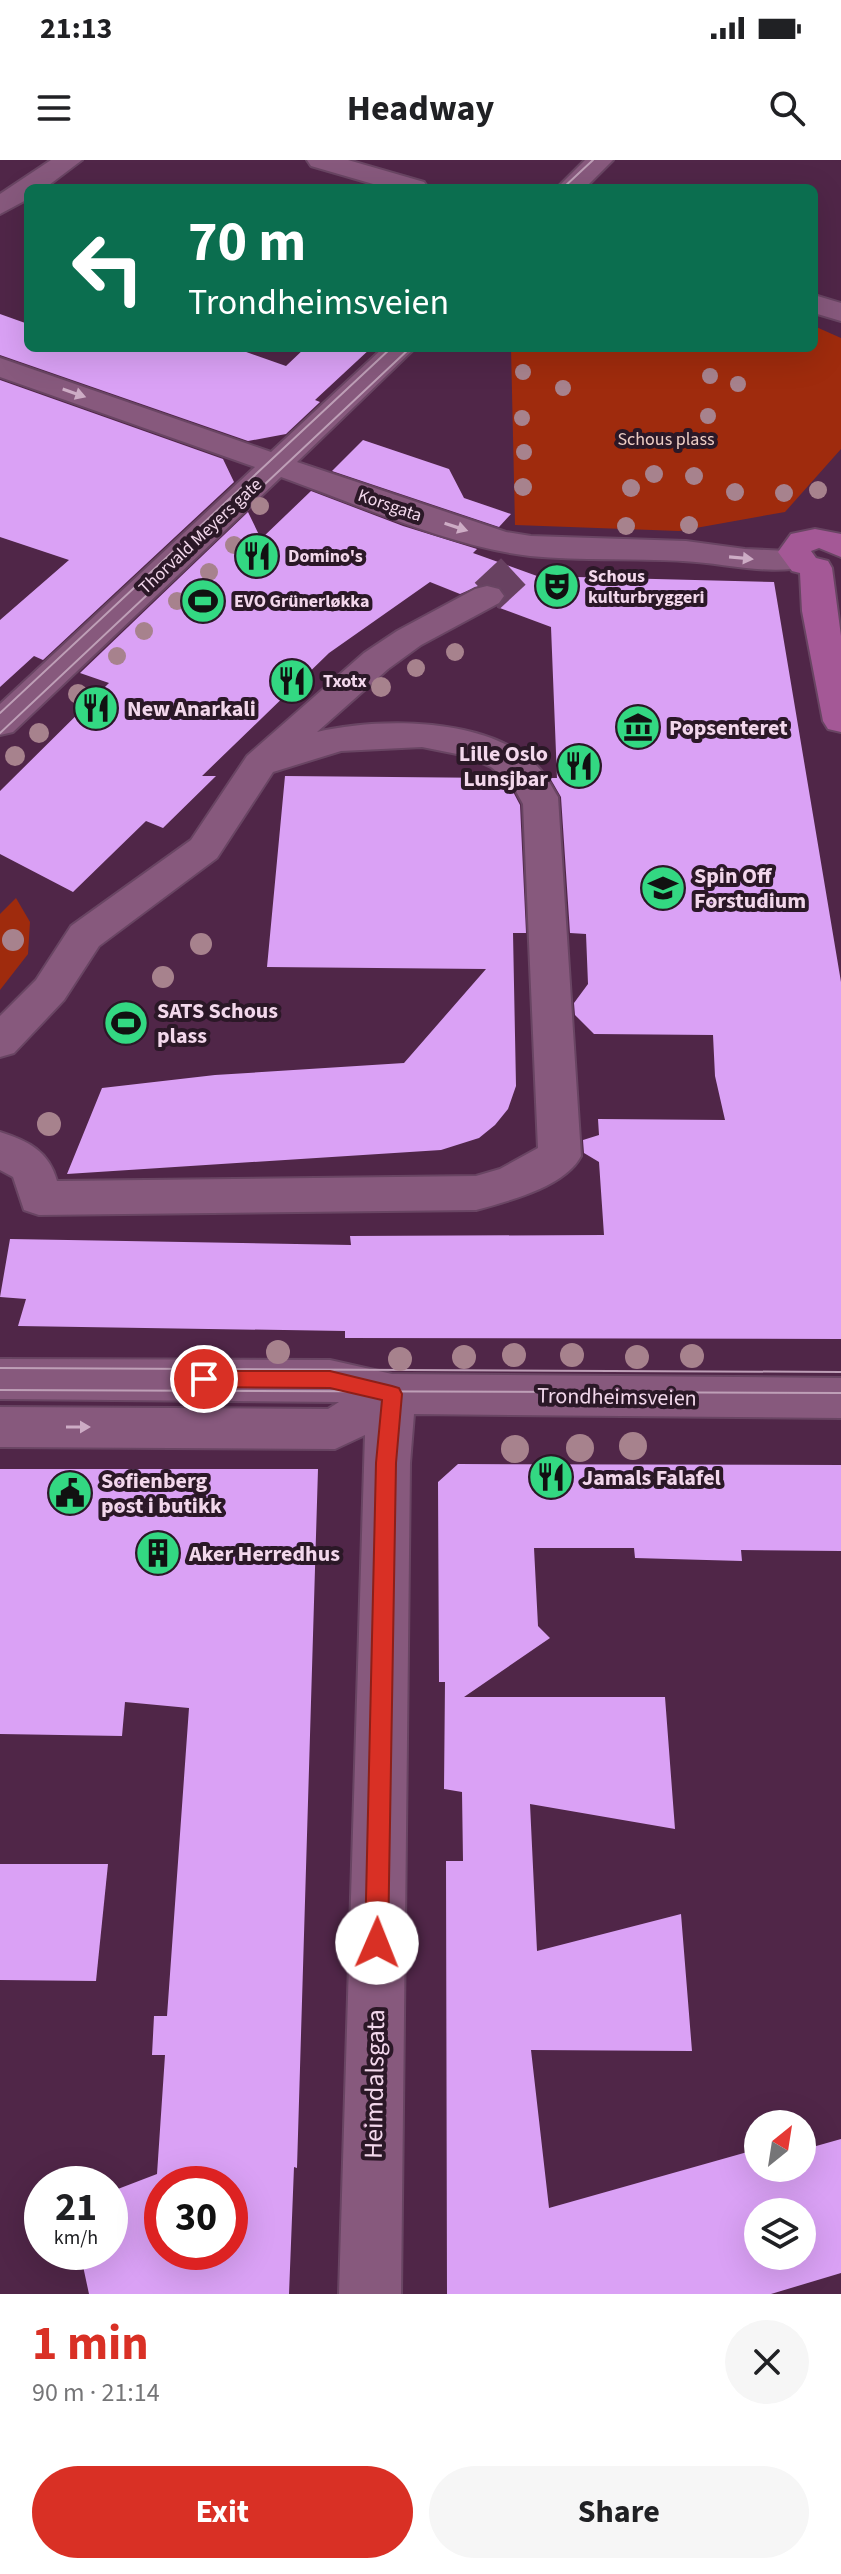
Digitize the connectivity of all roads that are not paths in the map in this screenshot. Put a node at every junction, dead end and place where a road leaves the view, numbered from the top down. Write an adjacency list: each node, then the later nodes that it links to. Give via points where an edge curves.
1 (69, 160): 4 (street)
2 (320, 160): 5 (street)
3 (600, 160): 6 (street)
4 (30, 184)
5 (401, 184)
6 (574, 184)
7 (24, 188): 8 (street)
8 (3, 201)
9 (818, 305): 10 (street)
10 (841, 312)
11 (396, 352): 13 (street, Thorvald Meyers gate)
12 (0, 367): 13 (street, Korsgata, one-way to 13)
13 (276, 464): 14 (street, Korsgata, one-way to 14, via 475,534 524,557 686,551 745,559); 17 (street, Thorvald Meyers gate)
14 (828, 551): 16 (main road, via 819,611)
15 (487, 596): 18 (street, via 376,661)
16 (841, 721)
17 (0, 724)
18 (260, 764): 19 (street, via 204,849 85,936 50,990); 20 (street, via 339,739 412,735 487,750 516,767 541,798 560,1156 513,1182 476,1193 39,1198 32,1168)
19 (0, 1042)
20 (0, 1149)
21 (0, 1379): 22 (street, Trondheimsveien, via 330,1380)
22 (392, 1394): 23 (street, Trondheimsveien); 24 (street, one-way to 22, via 335,1429); 25 (street, Heimdalsgata, via 386,1463)
23 (841, 1398)
24 (0, 1427)
25 (370, 2294)

